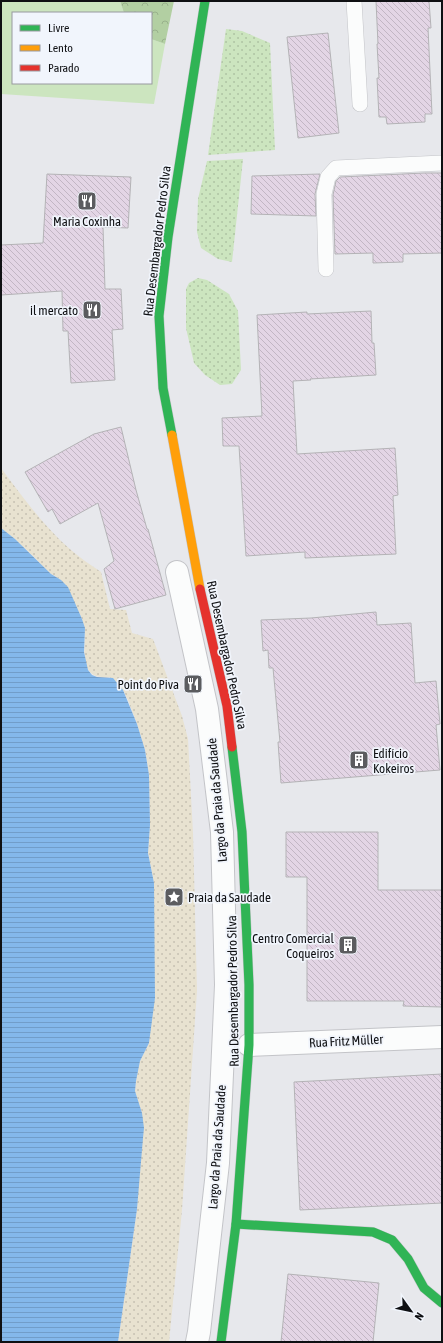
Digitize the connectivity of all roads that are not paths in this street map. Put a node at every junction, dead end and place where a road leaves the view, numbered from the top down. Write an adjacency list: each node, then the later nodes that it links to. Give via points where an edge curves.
1 (205, 1): 8 (main road, Rua Desembargador Pedro Silva, via 159,316 166,403 200,586 227,706 242,832)
2 (354, 1): 3 (lane)
3 (360, 104)
4 (442, 162): 5 (lane, via 336,168 328,177 324,194)
5 (326, 269)
6 (177, 572): 11 (street, Largo da Praia da Saudade, via 207,708 222,832 224,878 226,985 218,1163)
7 (442, 1037): 8 (street, Rua Fritz Müller)
8 (249, 1045): 9 (main road, Rua Desembargador Pedro Silva)
9 (236, 1224): 10 (main road, via 373,1232 392,1240 408,1259 424,1288); 12 (main road, Rua Desembargador Pedro Silva)
10 (442, 1303)
11 (196, 1342)
12 (221, 1342)

